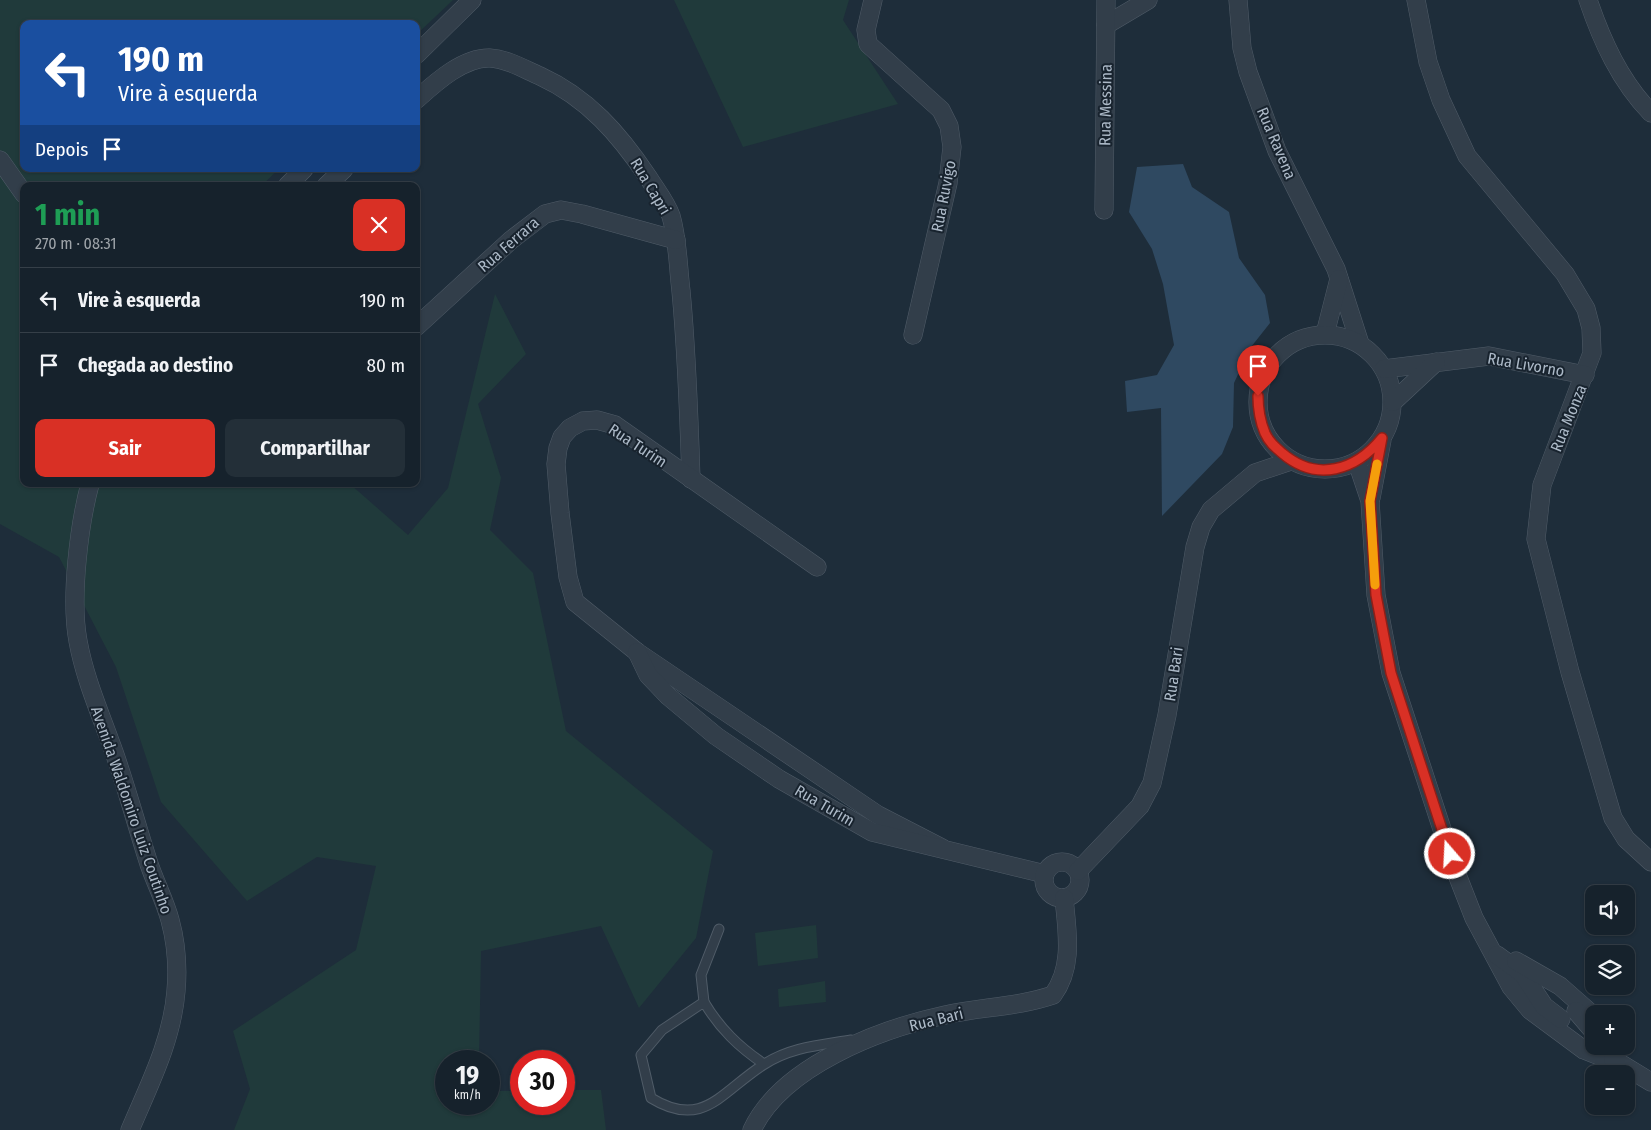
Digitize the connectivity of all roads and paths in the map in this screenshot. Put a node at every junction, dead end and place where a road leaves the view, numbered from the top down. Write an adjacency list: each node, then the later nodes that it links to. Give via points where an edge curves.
1 (472, 0): 9 (street)
2 (873, 0): 23 (street, Rua Ruvigo, via 866,30 868,44 941,110 949,126 952,147 948,183)
3 (1106, 0): 8 (street, Rua Messina)
4 (1148, 0): 8 (street)
5 (1238, 0): 20 (street, Rua Ravena, via 1242,48 1274,142)
6 (1416, 0): 27 (street, Rua Monza, via 1428,62 1441,100 1467,156 1565,274 1586,309 1592,353)
7 (1588, 0): 11 (street, via 1602,41 1624,79)
8 (1106, 25): 18 (street, Rua Messina)
9 (420, 51)
10 (420, 97): 19 (street, Rua Capri, via 462,65 482,59 519,66 556,84 593,110 630,152 663,200 671,216)
11 (1651, 114)
12 (0, 160): 17 (street)
13 (301, 172): 15 (street)
14 (341, 172): 16 (street)
15 (291, 182)
16 (330, 182)
17 (20, 188)
18 (1104, 210)
19 (676, 240): 21 (street, Rua Ferrara, via 582,214 561,210 544,214); 34 (street, Rua Capri, via 688,367)
20 (1340, 278): 22 (street); 24 (street, Rua Ravena)
21 (420, 323)
22 (1325, 334): 24 (street, via 1345,337); 30 (street, via 1306,337 1288,346 1273,359 1262,376 1259,416)
23 (913, 335)
24 (1360, 344): 26 (street)
25 (1436, 362): 26 (street, Rua Livorno); 27 (street, Rua Livorno, via 1489,356); 28 (street)
26 (1384, 368): 28 (street)
27 (1585, 375): 40 (street, Rua Monza, via 1542,485 1536,539 1570,672 1613,818 1626,839)
28 (1393, 402): 29 (street, via 1390,421)
29 (1382, 438): 32 (street); 36 (street)
30 (1270, 443): 31 (street); 33 (street, Rua Bari)
31 (1291, 461): 32 (street, via 1306,468 1324,470); 33 (street, Rua Bari)
32 (1357, 462): 36 (street)
33 (1255, 474): 41 (street, Rua Bari, via 1211,510 1194,547 1162,742 1147,797)
34 (691, 479): 37 (street, Rua Turim); 38 (street, Rua Turim, via 615,425 597,420 583,421 570,428 558,448 560,513 568,577 575,602)
35 (90, 487): 58 (street, Avenida Waldomiro Luiz Coutinho, via 76,572 78,640 91,692 170,920 176,956 172,1020 162,1058)
36 (1370, 501): 45 (street, via 1376,595 1391,673 1456,872 1474,918)
37 (817, 567)
38 (637, 652): 39 (street, Rua Turim, via 878,815); 39 (street, Rua Turim, via 648,675 668,696 716,736 779,779 872,832)
39 (942, 848): 42 (street, Rua Turim)
40 (1651, 862)
41 (1078, 871): 42 (street, via 1069,863 1058,862); 43 (street, via 1078,888)
42 (1046, 874): 43 (street, via 1049,891)
43 (1064, 898): 51 (street, Rua Bari, via 1068,955 1063,982 1053,995 945,1015)
44 (719, 929): 47 (lane, via 701,975)
45 (1495, 954): 46 (street); 48 (street, via 1517,961 1560,986); 54 (street, via 1511,987 1533,1012 1584,1050)
46 (1523, 974): 49 (street, via 1554,993); 50 (street, via 1544,1006)
47 (704, 1002): 53 (lane, via 729,1037); 53 (lane, via 662,1030 642,1055 651,1098 667,1111 701,1114)
48 (1585, 1008)
49 (1585, 1020)
50 (1585, 1036)
51 (869, 1038): 53 (lane, via 798,1048); 59 (street, Rua Bari, via 820,1060 769,1104)
52 (1610, 1055): 55 (street)
53 (764, 1064)
54 (1620, 1065)
55 (1621, 1065)
56 (1635, 1073): 57 (street)
57 (1651, 1082)
58 (130, 1130)
59 (752, 1130)

